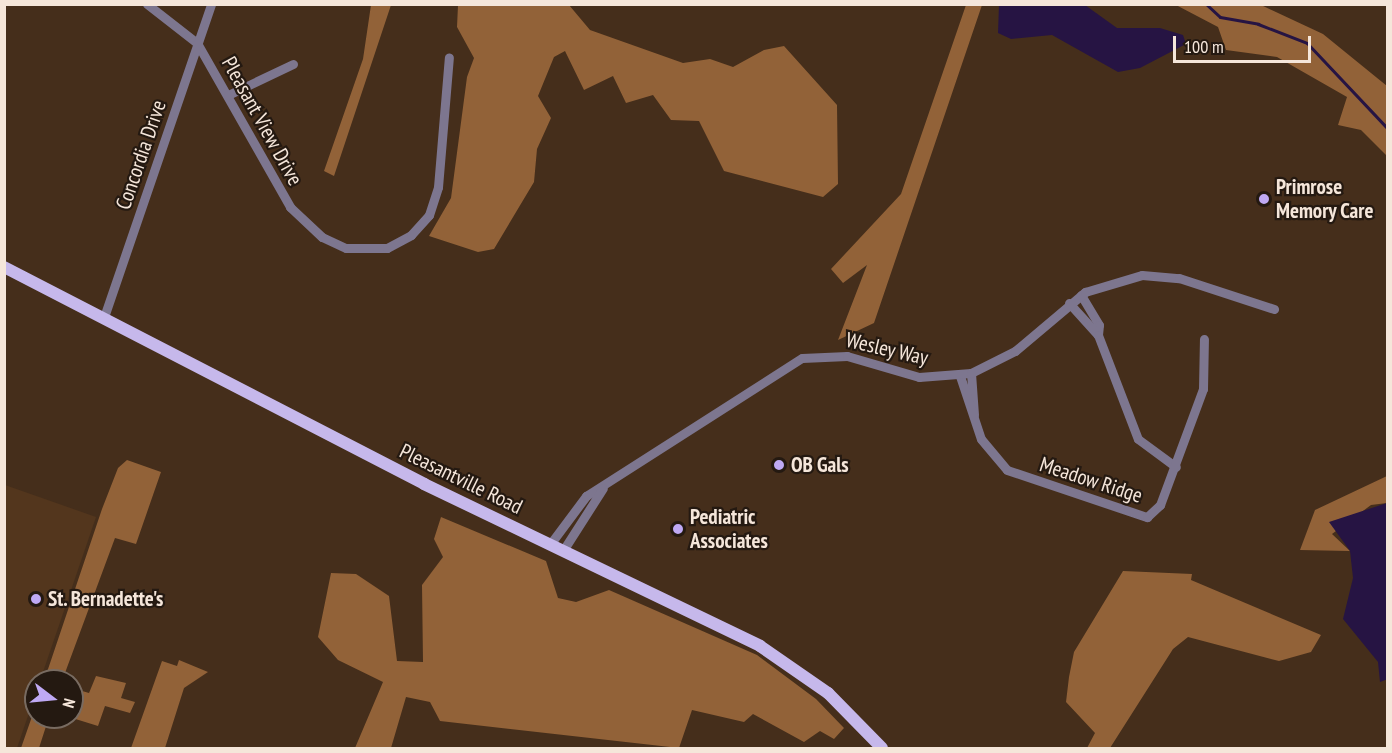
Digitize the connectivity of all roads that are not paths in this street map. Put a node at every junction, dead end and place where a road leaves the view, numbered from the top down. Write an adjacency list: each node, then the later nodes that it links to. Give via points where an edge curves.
1 (147, 4): 3 (street, Pleasant View Drive)
2 (211, 4): 3 (street, Concordia Drive)
3 (197, 43): 6 (street, Pleasant View Drive); 11 (street, Concordia Drive)
4 (449, 57): 6 (street, Pleasant View Drive, via 435,201 411,235 375,250 333,244 298,215 269,177)
5 (293, 64): 6 (street)
6 (228, 95)
7 (4, 267): 11 (main road, Pleasantville Road)
8 (1081, 295): 9 (street, Wesley Way); 10 (street, Wesley Way, via 1126,277 1162,275); 12 (street, via 1099,325)
9 (1070, 303): 12 (street); 14 (street, Wesley Way, via 1015,351)
10 (1274, 309)
11 (104, 317): 19 (main road, Pleasantville Road, via 338,440)
12 (1098, 335): 17 (street, via 1138,439)
13 (1204, 339): 17 (street, Meadow Ridge, via 1203,389)
14 (970, 373): 15 (street, Wesley Way); 16 (street, Meadow Ridge)
15 (960, 376): 16 (street, Meadow Ridge, via 967,408); 18 (street, Wesley Way, via 919,377 847,356 802,358)
16 (974, 414): 17 (street, Meadow Ridge, via 981,439 1007,470 1141,517 1160,505)
17 (1176, 467)
18 (603, 488): 19 (street, Wesley Way, via 581,500); 20 (street, Wesley Way)
19 (551, 543): 20 (main road, Pleasantville Road)
20 (564, 549): 21 (main road, Pleasantville Road, via 787,662 850,712)
21 (882, 748)

